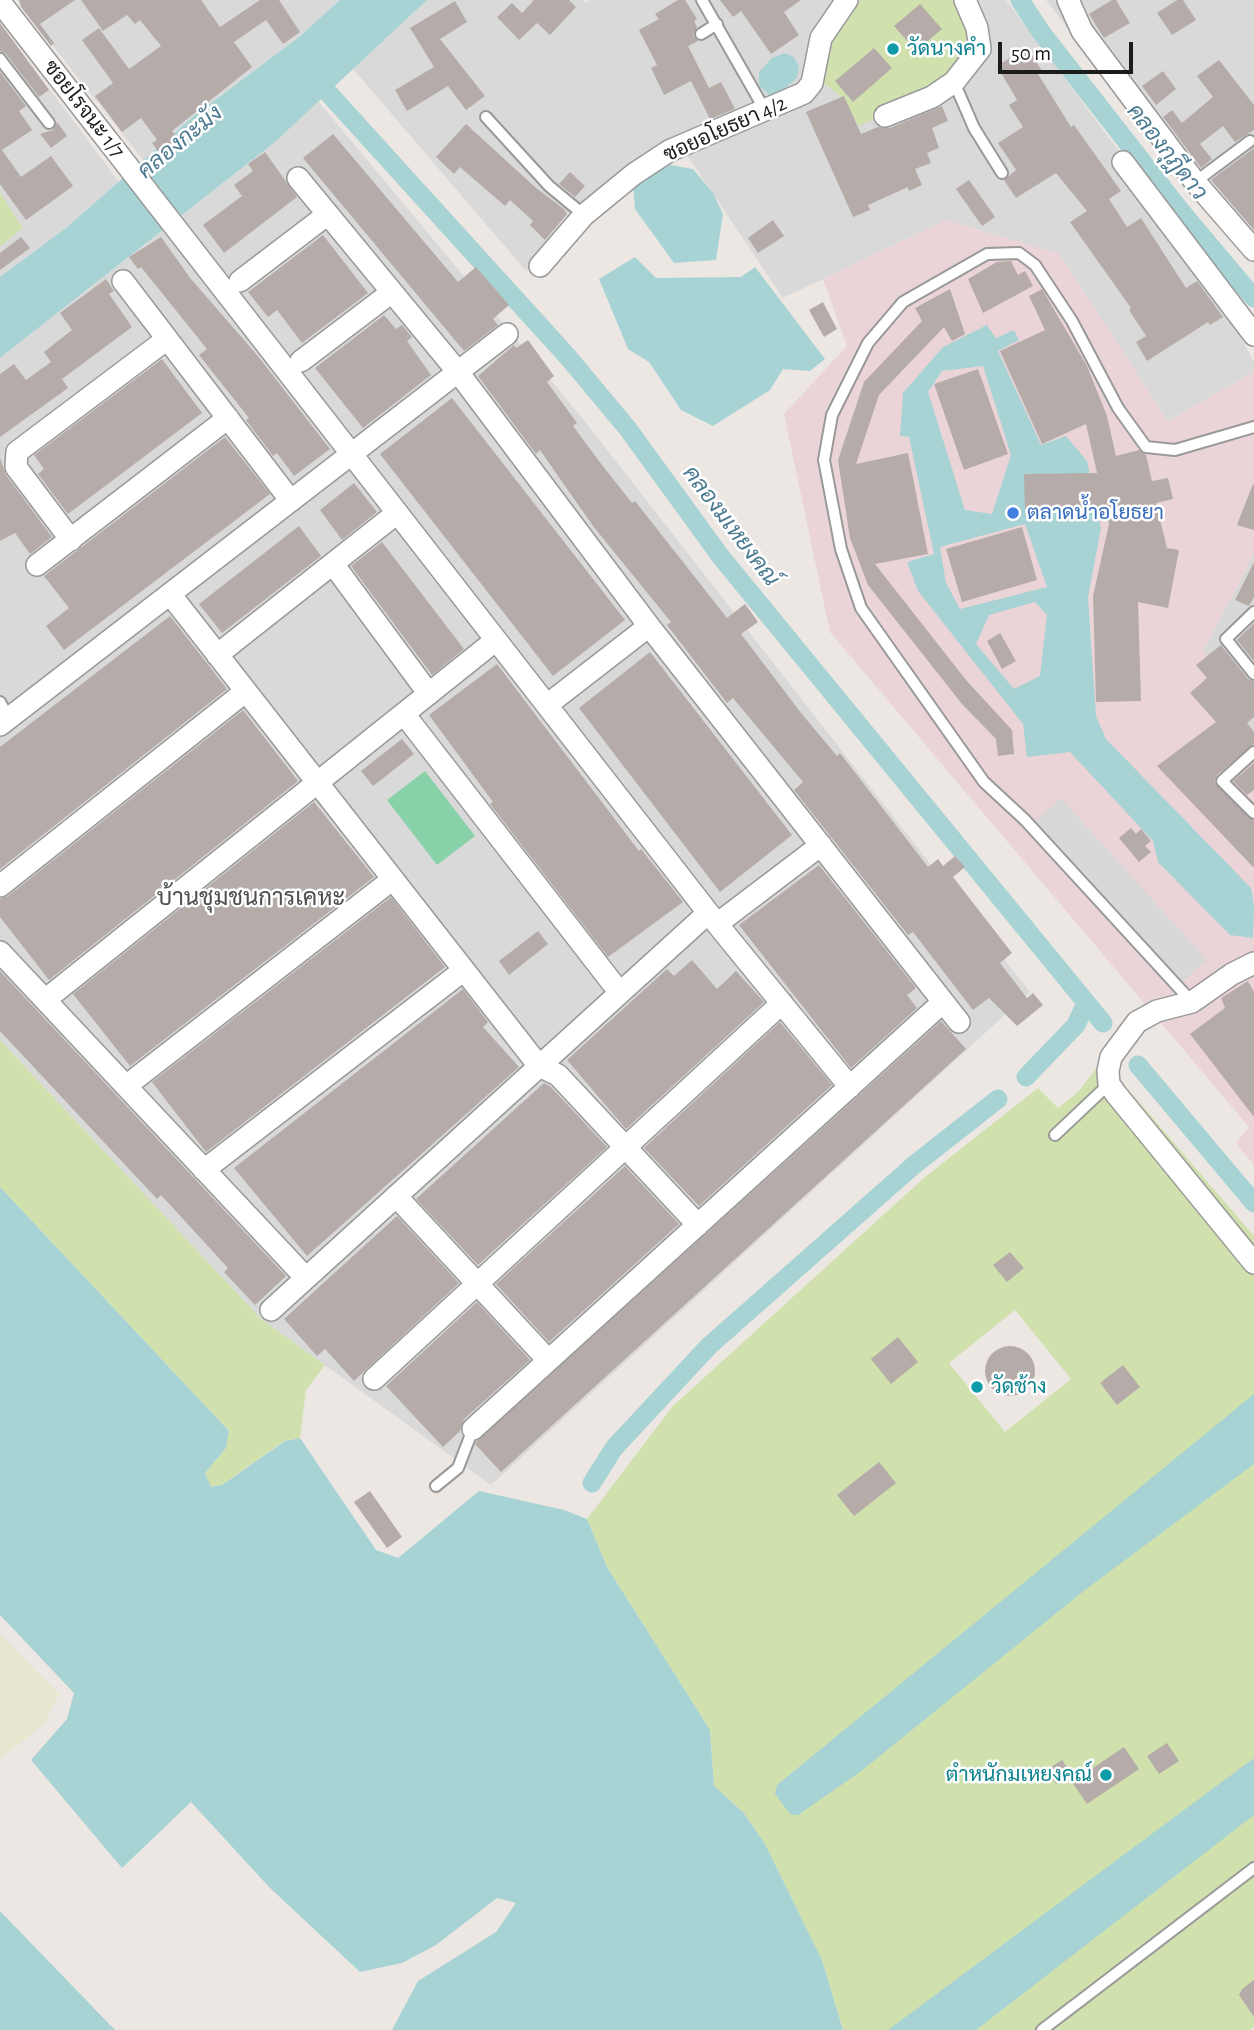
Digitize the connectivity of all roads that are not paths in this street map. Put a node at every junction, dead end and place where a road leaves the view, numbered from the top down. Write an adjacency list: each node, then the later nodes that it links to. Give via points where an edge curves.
1 (702, 0): 6 (lane)
2 (848, 0): 10 (street, ซอยอโยธยา 4/2, via 818,43 809,89)
3 (965, 0): 9 (street, via 980,49)
4 (1068, 0): 18 (street, via 1082,31)
5 (0, 2): 33 (street, ซอยโรจนะ 1/7)
6 (717, 24): 7 (lane); 10 (lane)
7 (701, 34)
8 (0, 59): 13 (lane)
9 (954, 82): 11 (street, via 932,97); 16 (lane, via 974,128)
10 (766, 111): 20 (street, ซอยอโยธยา 4/2, via 669,151)
11 (885, 116)
12 (486, 117): 20 (lane, via 550,186)
13 (49, 123)
14 (1250, 141): 18 (lane)
15 (1123, 162): 27 (street)
16 (1002, 173)
17 (298, 178): 19 (street)
18 (1195, 182): 21 (street)
19 (328, 214): 24 (street); 25 (street)
20 (584, 215): 22 (street, ซอยอโยธยา 4/2)
21 (1254, 250)
22 (540, 266)
23 (123, 281): 28 (street)
24 (240, 281)
25 (392, 292): 29 (street); 30 (street)
26 (507, 334): 30 (street)
27 (1254, 335)
28 (167, 338): 31 (street); 36 (street, via 17,452 16,467)
29 (302, 361)
30 (458, 372): 33 (street); 41 (street)
31 (228, 418): 34 (street); 36 (street)
32 (1254, 427): 63 (lane, via 1175,450 1146,447 1118,408 1072,321 1035,265 1018,253 987,254 903,302 868,344 832,415 824,460 841,549 861,608 984,782 1025,820)
33 (351, 454): 34 (street); 35 (street, ซอยโรจนะ 1/7)
34 (291, 501): 39 (street)
35 (397, 513): 37 (street); 42 (street, ซอยโรจนะ 1/7)
36 (71, 540): 38 (street)
37 (332, 564): 43 (street); 46 (street)
38 (37, 565)
39 (170, 594): 43 (street); 49 (street)
40 (1254, 612): 44 (lane, via 1226,639)
41 (649, 626): 47 (street); 53 (street)
42 (496, 640): 46 (street); 47 (street, ซอยโรจนะ 1/7)
43 (217, 655): 45 (street)
44 (1254, 674)
45 (246, 691): 51 (street); 55 (street)
46 (429, 694): 48 (street)
47 (547, 705): 56 (street, ซอยโรจนะ 1/7)
48 (404, 714): 51 (street); 60 (street)
49 (3, 715)
50 (1254, 752): 52 (lane, via 1222,781)
51 (317, 783): 54 (street); 61 (street)
52 (1254, 813)
53 (821, 845): 56 (street); 62 (street)
54 (393, 879): 59 (street); 68 (street)
55 (0, 886)
56 (712, 918): 60 (street); 64 (street, ซอยโรจนะ 1/7)
57 (0, 952): 61 (street)
58 (1254, 963): 63 (street)
59 (464, 970): 66 (street); 72 (street)
60 (620, 993): 66 (street)
61 (45, 1000): 68 (street)
62 (943, 1002): 65 (street); 69 (street)
63 (1192, 1002): 67 (street, via 1157,1011 1137,1022 1111,1057)
64 (782, 1003): 69 (street, ซอยโรจนะ 1/7); 71 (street)
65 (958, 1022)
66 (539, 1066): 71 (street, via 558,1075); 73 (street)
67 (1109, 1084): 70 (lane); 75 (street)
68 (126, 1086): 72 (street)
69 (850, 1087): 74 (street)
70 (1055, 1135)
71 (626, 1147): 74 (street); 77 (street)
72 (204, 1170): 76 (street)
73 (396, 1196): 76 (street); 77 (street)
74 (698, 1225): 79 (street)
75 (1254, 1263)
76 (306, 1278): 78 (street)
77 (477, 1284): 79 (street); 80 (street)
78 (271, 1310)
79 (548, 1360): 81 (street)
80 (374, 1379)
81 (472, 1429): 82 (lane, via 458,1468)
82 (436, 1486)
83 (1254, 1868): 84 (lane)
84 (1042, 2030)

